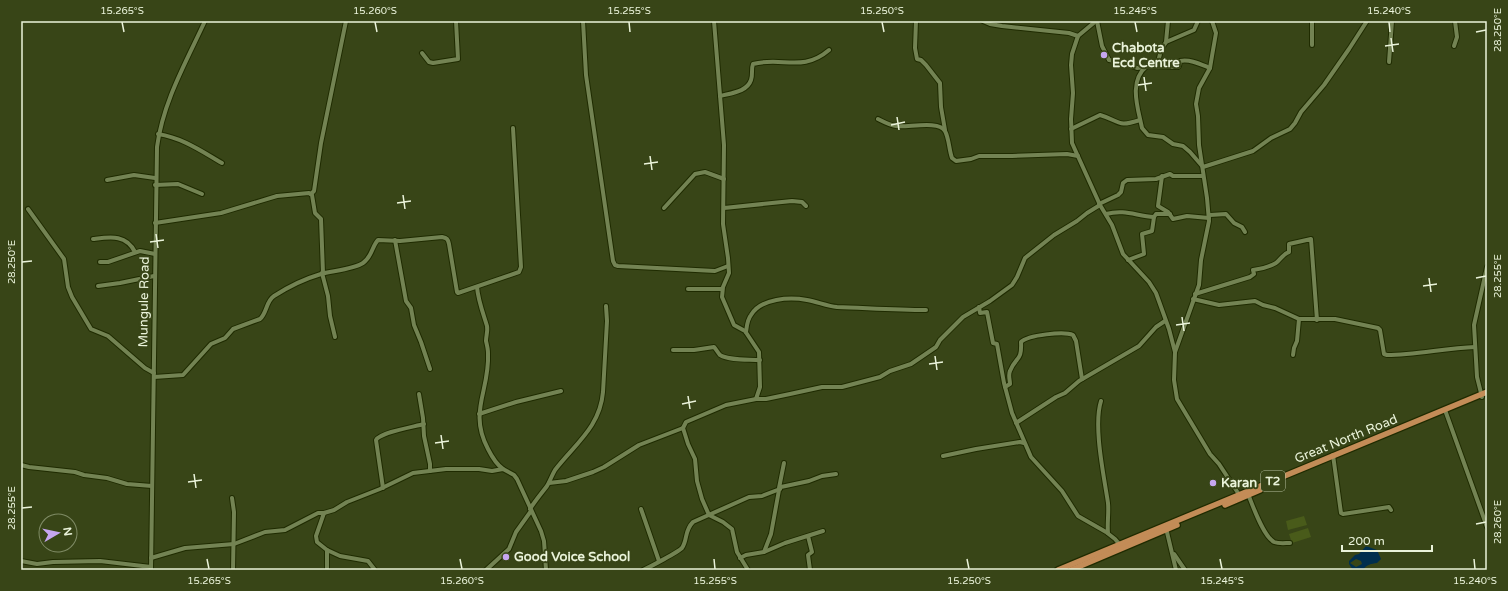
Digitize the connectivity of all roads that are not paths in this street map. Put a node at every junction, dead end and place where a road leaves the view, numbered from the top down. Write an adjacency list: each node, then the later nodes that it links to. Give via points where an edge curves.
1 (205, 21): 32 (street, Mungule Road, via 170,96)
2 (346, 21): 43 (street, via 321,143 314,191)
3 (456, 21): 21 (street, via 458,59 433,63)
4 (583, 21): 61 (street, via 586,76 615,265 715,271)
5 (714, 21): 26 (street)
6 (916, 21): 31 (street, via 917,59 926,65 940,83)
7 (983, 21): 16 (street)
8 (1097, 21): 16 (street); 24 (street, via 1102,46 1109,60 1137,68)
9 (1168, 21): 17 (street)
10 (1198, 21): 17 (street, via 1194,30)
11 (1212, 21): 25 (street, via 1216,33)
12 (1312, 21): 18 (street)
13 (1367, 21): 35 (street, via 1326,82 1290,129 1253,151)
14 (1392, 21): 22 (street)
15 (1455, 21): 19 (street)
16 (1078, 36): 30 (street, via 1071,65)
17 (1166, 42): 23 (street, via 1160,50)
18 (1312, 46)
19 (1454, 46)
20 (829, 50): 26 (street, via 817,60 806,63 753,64 752,78 747,86 740,91)
21 (422, 53)
22 (1389, 62)
23 (1157, 66): 24 (street); 25 (street, via 1178,67 1180,61 1192,61)
24 (1145, 67): 28 (street, via 1138,74 1135,91)
25 (1210, 68): 35 (street, via 1200,88 1196,104)
26 (720, 96): 39 (street)
27 (878, 119): 31 (street, via 894,126 938,126)
28 (1140, 120): 30 (street, via 1121,124 1100,114); 35 (street, via 1145,132 1183,146)
29 (513, 128): 66 (street, via 521,270)
30 (1071, 129): 33 (street, via 1072,143)
31 (945, 131): 33 (street, via 952,158 956,161 979,156)
32 (158, 134): 34 (street, via 182,140); 38 (street, Mungule Road)
33 (1078, 156): 44 (street)
34 (222, 163)
35 (1203, 167): 37 (street)
36 (1162, 176): 37 (street); 44 (street, via 1125,181 1118,195); 50 (street, via 1158,206)
37 (1203, 176): 52 (street)
38 (155, 178): 40 (street, via 134,175); 41 (street, Mungule Road)
39 (724, 179): 46 (street, via 705,172 695,174); 47 (street)
40 (107, 180)
41 (156, 185): 42 (street, via 178,184); 53 (street, Mungule Road)
42 (202, 194)
43 (311, 194): 53 (street, via 282,195 227,212); 63 (street, via 315,213 321,219)
44 (1099, 204): 49 (street); 72 (street, via 1025,258 1012,284)
45 (806, 206): 47 (street, via 802,202 792,201)
46 (664, 208)
47 (724, 208): 61 (street, via 723,224)
48 (28, 209): 85 (street, via 64,259 68,287 91,329 108,336)
49 (1106, 214): 51 (street, via 1118,211); 59 (street)
50 (1170, 214): 51 (street, via 1156,214); 52 (street, via 1173,219 1187,216)
51 (1154, 217): 59 (street, via 1152,231 1142,234 1144,254)
52 (1209, 217): 54 (street, via 1225,214); 69 (street, via 1200,279)
53 (155, 223): 58 (street, Mungule Road)
54 (1245, 232)
55 (93, 239): 57 (street, via 121,239 131,245)
56 (395, 240): 63 (street, via 378,240 363,263); 66 (street, via 446,238 457,292); 84 (street, via 406,301 411,308 414,325)
57 (135, 252): 58 (street, via 143,250); 60 (street, via 108,262)
58 (155, 254): 64 (street, Mungule Road)
59 (1128, 260): 76 (street, via 1154,289)
60 (100, 262)
61 (728, 266): 68 (street, via 729,273)
62 (1487, 267): 79 (street, via 1475,320)
63 (323, 273): 78 (street); 85 (street, via 272,297 263,317 233,330 225,338 211,344 183,375)
64 (154, 276): 65 (street); 85 (street, Mungule Road)
65 (98, 286)
66 (477, 287): 94 (street, via 487,330 488,358)
67 (688, 289): 68 (street)
68 (722, 289): 77 (street, via 723,300 734,325)
69 (1195, 294): 70 (street); 75 (street, via 1250,277 1254,274 1253,270 1276,263 1289,252 1289,244 1310,239)
70 (1193, 299): 74 (street, via 1219,305 1255,301); 81 (street)
71 (606, 306): 108 (street, via 602,402 593,425 555,471)
72 (979, 307): 87 (street, via 980,313 987,312 993,343 997,344); 91 (street, via 960,319 936,347 911,364 880,377 842,387 822,387)
73 (926, 310): 77 (street, via 883,310 831,306 807,300 780,300 765,304 754,311 748,320)
74 (1299, 319): 75 (street); 82 (street)
75 (1317, 320): 79 (street, via 1339,320 1379,329 1384,354 1387,356)
76 (1165, 321): 81 (street); 86 (street, via 1134,350)
77 (746, 332): 83 (street, via 759,352)
78 (334, 337)
79 (1475, 347): 90 (street, via 1477,377)
80 (673, 350): 83 (street, via 714,348 726,356)
81 (1175, 352): 113 (street, via 1173,373 1177,399)
82 (1293, 355)
83 (760, 360): 91 (street, via 760,387)
84 (430, 370)
85 (154, 375): 109 (street, Mungule Road)
86 (1082, 379): 87 (street, via 1073,335 1039,335 1020,342 1021,354 1010,370 1010,384); 95 (street, via 1066,393)
87 (1005, 387): 95 (street)
88 (561, 391): 94 (street)
89 (419, 394): 96 (street)
90 (1485, 395): 93 (highway, Great North Road / T2)
91 (756, 399): 97 (street, via 721,407 686,422)
92 (1101, 401): 123 (street, via 1099,421 1108,504)
93 (1445, 411): 100 (highway, Great North Road / T2); 120 (street)
94 (478, 414): 104 (street, via 484,441 490,454)
95 (1016, 423): 98 (street)
96 (424, 424): 102 (street); 110 (street, via 377,438)
97 (683, 428): 108 (street, via 639,445 593,472 566,481); 119 (street, via 696,459 696,481)
98 (1024, 443): 99 (street); 123 (street, via 1032,460 1062,491 1076,514)
99 (943, 456)
100 (1334, 457): 112 (highway, Great North Road / T2); 117 (street, via 1341,513 1389,507)
101 (784, 462): 111 (street)
102 (430, 464): 105 (street); 106 (street)
103 (21, 465): 109 (street)
104 (503, 469): 105 (street); 116 (street, via 514,475)
105 (440, 470): 106 (street)
106 (430, 471): 110 (street, via 409,475)
107 (836, 474): 111 (street)
108 (549, 483): 116 (street)
109 (152, 486): 131 (street, Mungule Road)
110 (383, 488): 118 (street)
111 (779, 488): 119 (street, via 762,496 749,497); 130 (street, via 771,534)
112 (1248, 493): 113 (highway, Great North Road / T2); 125 (street, via 1260,524 1270,538 1276,543)
113 (1240, 497): 121 (highway, Great North Road / T2)
114 (232, 498): 126 (street)
115 (641, 509): 134 (street)
116 (530, 510): 139 (street, via 508,549); 140 (street, via 543,536)
117 (1391, 510)
118 (324, 513): 126 (street, via 318,513 285,530 266,532); 128 (street, via 315,539)
119 (709, 515): 132 (street, via 732,530); 134 (street, via 690,525 679,550)
120 (1487, 527)
121 (1166, 528): 127 (highway, Great North Road / T2); 129 (street)
122 (823, 531): 124 (street)
123 (1108, 533): 127 (street)
124 (808, 536): 130 (street); 143 (street, via 812,552 808,555)
125 (1290, 543)
126 (234, 544): 131 (street, via 185,548); 136 (street)
127 (1121, 546): 144 (highway, Great North Road / T2); 145 (highway, Great North Road / T2)
128 (327, 550): 137 (street); 138 (street, via 340,556 368,561)
129 (1172, 551): 146 (street); 147 (street)
130 (764, 552): 132 (street)
131 (151, 558): 135 (street, Mungule Road)
132 (740, 558): 142 (street)
133 (21, 561): 135 (street, via 37,564 94,560)
134 (659, 561): 141 (street)
135 (151, 569)
136 (234, 570)
137 (327, 570)
138 (375, 570)
139 (486, 570)
140 (546, 570)
141 (643, 570)
142 (748, 570)
143 (810, 570)
144 (1058, 570)
145 (1071, 570)
146 (1176, 570)
147 (1185, 570)

